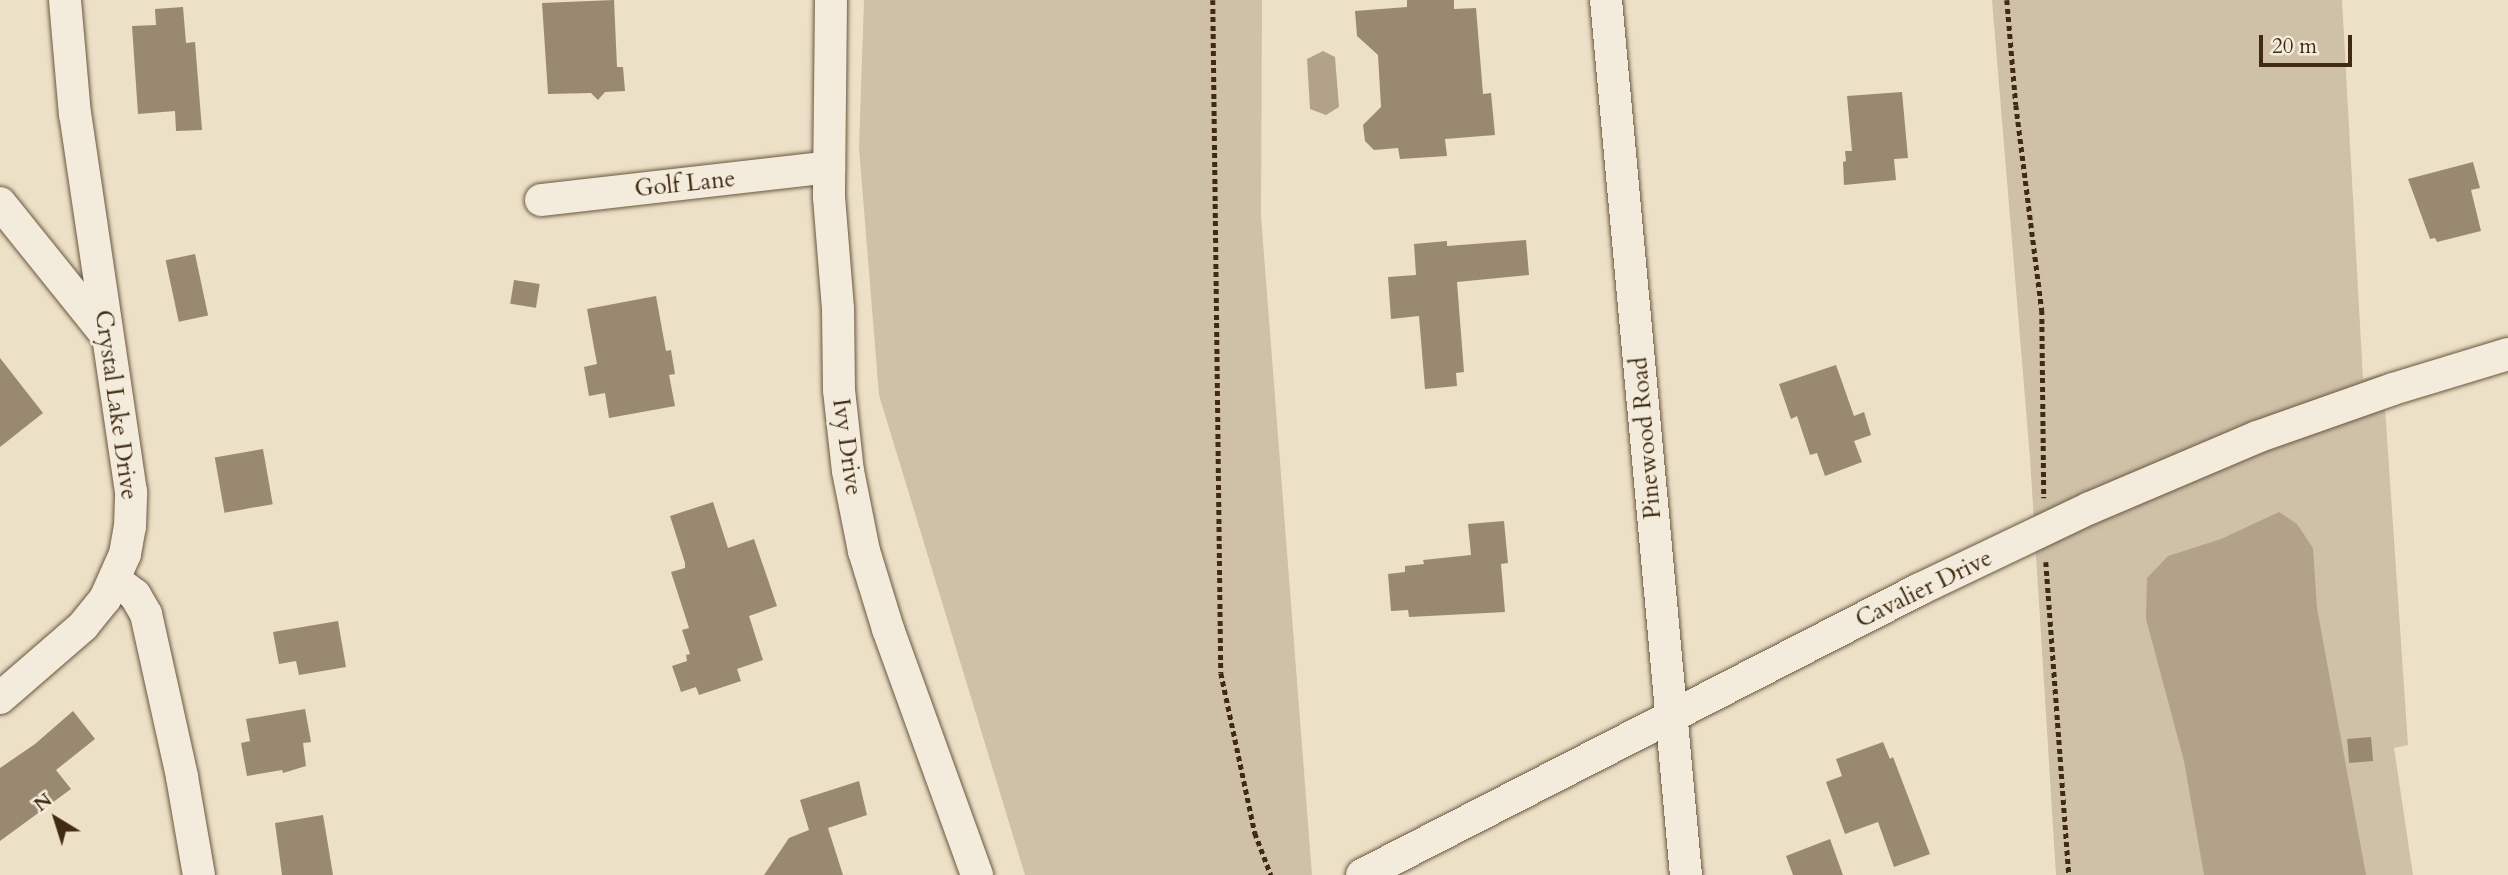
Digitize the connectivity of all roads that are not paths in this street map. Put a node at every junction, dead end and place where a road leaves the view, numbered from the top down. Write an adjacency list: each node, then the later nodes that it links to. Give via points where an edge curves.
1 (65, 0): 7 (street, Crystal Lake Drive, via 75,115)
2 (831, 0): 4 (street, Ivy Drive)
3 (1606, 0): 11 (street, Pinewood Road)
4 (829, 167): 5 (street, Golf Lane); 13 (street, Ivy Drive, via 839,390 848,471 864,551)
5 (541, 200)
6 (0, 203): 7 (street)
7 (108, 337): 9 (street, Crystal Lake Drive, via 131,492 131,527)
8 (2508, 354): 11 (street, Cavalier Drive, via 2257,437 1920,589)
9 (115, 580): 10 (street, Crystal Lake Drive, via 83,626); 12 (street, via 135,595 146,614 183,778)
10 (0, 698)
11 (1673, 717): 14 (street, Cavalier Drive); 15 (street, Pinewood Road)
12 (199, 875)
13 (977, 875)
14 (1362, 875)
15 (1686, 875)

